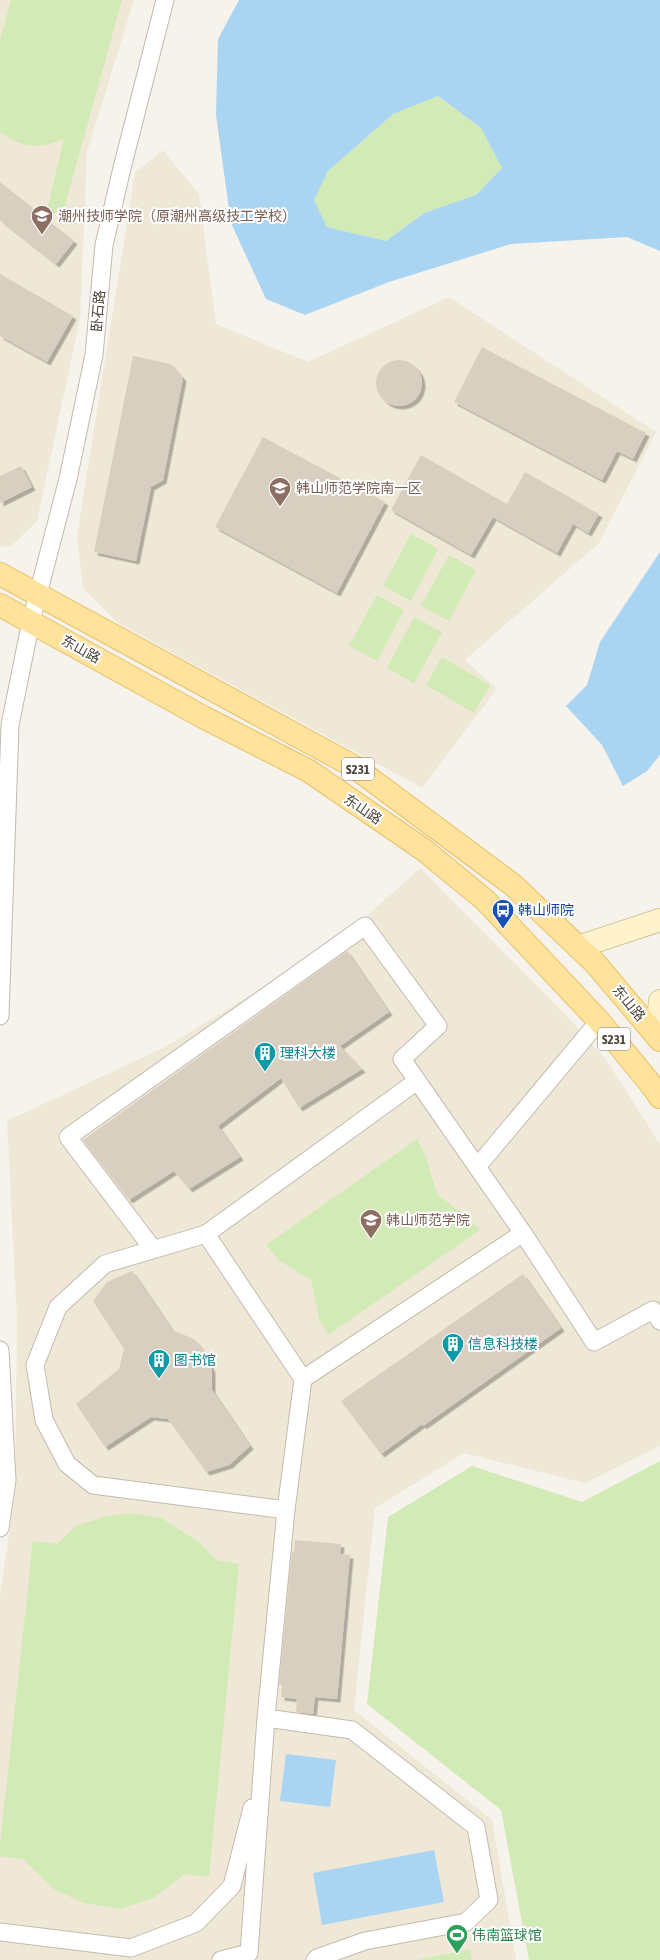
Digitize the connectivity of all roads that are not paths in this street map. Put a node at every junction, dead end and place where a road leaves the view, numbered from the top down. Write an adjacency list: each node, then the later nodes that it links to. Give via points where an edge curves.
1 (165, 0): 3 (street, 卧石路, via 104,245 94,355 68,479)
2 (0, 574): 3 (main road, 东山路 / S231)
3 (38, 594): 5 (street, 卧石路); 7 (main road, 东山路 / S231, via 353,766 513,885)
4 (0, 605): 5 (main road, 东山路 / S231)
5 (31, 621): 9 (street, 卧石路, via 10,725); 10 (main road, 东山路 / S231, via 203,717 309,771 424,850 485,900)
6 (660, 920): 7 (street)
7 (578, 947): 11 (main road, 东山路 / S231, via 595,963)
8 (660, 1001): 11 (street)
9 (0, 1016)
10 (599, 1021): 13 (main road, 东山路 / S231); 14 (street)
11 (658, 1038)
12 (417, 1081): 14 (street); 16 (street); 17 (street, via 402,1059 438,1026 365,926 68,1137)
13 (660, 1097)
14 (477, 1167): 15 (street)
15 (523, 1233): 18 (street, via 594,1342 654,1310); 20 (street)
16 (206, 1234): 17 (street); 20 (street)
17 (153, 1249): 21 (street, via 105,1264 58,1307 36,1365 44,1420 66,1464 93,1484)
18 (660, 1321)
19 (0, 1350): 22 (street, via 7,1480)
20 (303, 1380): 21 (street)
21 (286, 1510): 23 (street)
22 (0, 1528)
23 (266, 1718): 24 (street); 28 (street, via 352,1730 476,1827 488,1900 466,1922 365,1941)
24 (262, 1768): 25 (street, via 232,1886 196,1923 131,1948); 26 (street)
25 (0, 1932)
26 (246, 1956): 27 (street)
27 (221, 1960)
28 (315, 1960)

